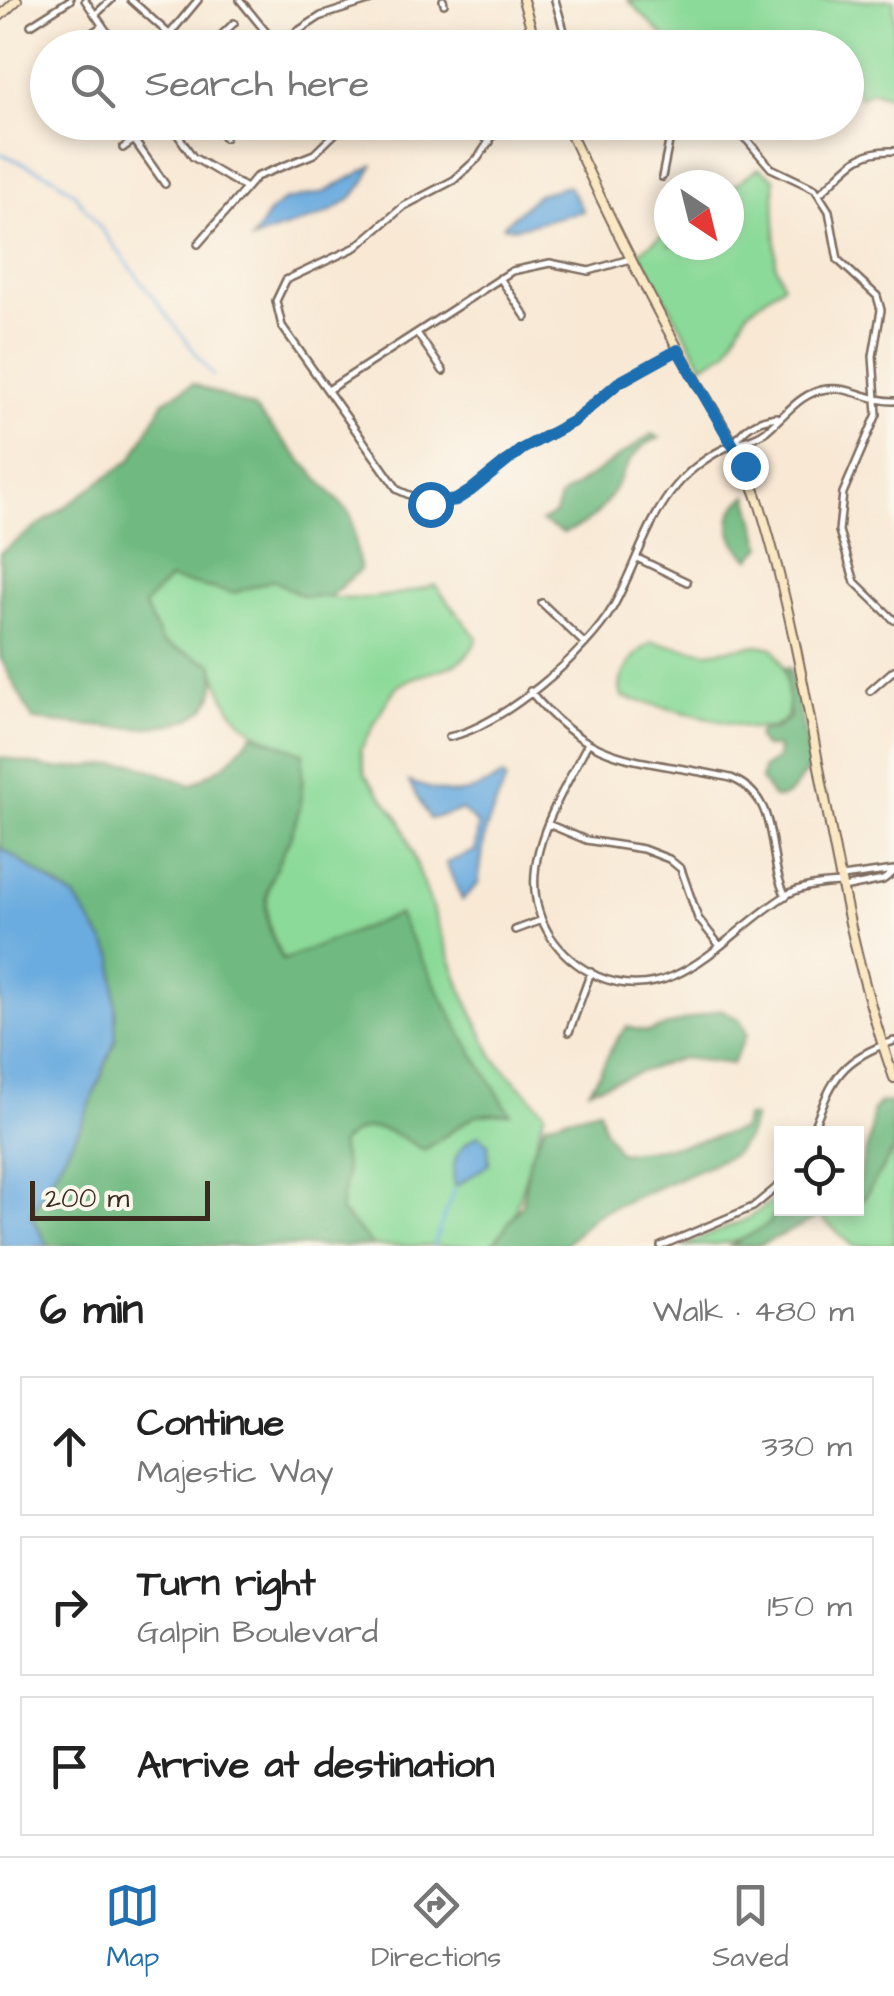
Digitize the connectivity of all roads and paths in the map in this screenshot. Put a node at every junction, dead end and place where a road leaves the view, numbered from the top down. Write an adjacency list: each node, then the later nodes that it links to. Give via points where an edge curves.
1 (18, 0): 12 (street)
2 (70, 0): 14 (street)
3 (85, 0): 11 (street)
4 (111, 0): 11 (street)
5 (131, 0): 18 (street)
6 (240, 0): 21 (street)
7 (372, 0): 22 (street, via 321,16)
8 (523, 0): 23 (street)
9 (555, 0): 24 (street)
10 (194, 1): 19 (street)
11 (95, 15): 15 (street)
12 (0, 16)
13 (234, 24): 20 (street)
14 (31, 26)
15 (102, 26): 16 (street); 17 (street)
16 (96, 30)
17 (105, 30)
18 (165, 30)
19 (170, 30)
20 (228, 30)
21 (263, 30)
22 (301, 30)
23 (532, 30)
24 (564, 30)
25 (134, 140): 33 (street); 36 (street)
26 (182, 140): 37 (street, via 194,157)
27 (328, 140): 37 (street, via 314,154 273,167)
28 (488, 140): 32 (street)
29 (574, 140): 40 (street)
30 (669, 140): 35 (street)
31 (747, 140): 38 (street, via 771,168)
32 (490, 142): 46 (street, via 454,180 412,200 356,247 281,286 278,318)
33 (123, 148)
34 (894, 151): 38 (street, via 856,158)
35 (663, 170)
36 (165, 184)
37 (246, 188): 39 (street)
38 (819, 194): 47 (street, via 832,220 838,260 870,287 881,310 873,356)
39 (198, 244)
40 (631, 258): 41 (street, via 589,271 536,263); 44 (street)
41 (500, 278): 42 (street); 43 (street)
42 (526, 317)
43 (417, 333): 45 (street); 46 (street)
44 (678, 350): 46 (street, via 618,383 574,421 522,449 456,500 430,504 406,496); 50 (street)
45 (442, 372)
46 (328, 390)
47 (878, 401): 48 (street); 49 (street, via 825,389); 54 (street, via 873,429 843,492 838,531 855,582)
48 (894, 401)
49 (777, 417): 50 (street, via 746,444); 50 (street, via 740,432)
50 (735, 444): 51 (street, via 680,482); 63 (street, via 773,553)
51 (637, 558): 52 (street); 55 (street)
52 (687, 582)
53 (542, 604): 55 (street)
54 (894, 620)
55 (585, 644): 57 (street)
56 (894, 670): 58 (street)
57 (530, 690): 59 (street, via 485,726); 60 (street)
58 (870, 691)
59 (449, 738)
60 (587, 746): 61 (street); 64 (street, via 751,788 767,812)
61 (548, 824): 65 (street, via 535,870); 67 (street, via 680,864 698,918)
62 (894, 871): 63 (street); 63 (street, via 883,880)
63 (842, 883): 64 (street); 71 (street, via 851,943)
64 (786, 896): 67 (street)
65 (542, 920): 66 (street); 68 (street, via 562,951)
66 (515, 930)
67 (720, 946): 68 (street, via 687,970 653,982 617,982)
68 (590, 972): 69 (street)
69 (569, 1032)
70 (894, 1042): 71 (street)
71 (882, 1045): 72 (street); 73 (street, via 836,1075)
72 (894, 1078)
73 (814, 1126)
74 (774, 1190): 75 (street, via 753,1207)
75 (661, 1246)

